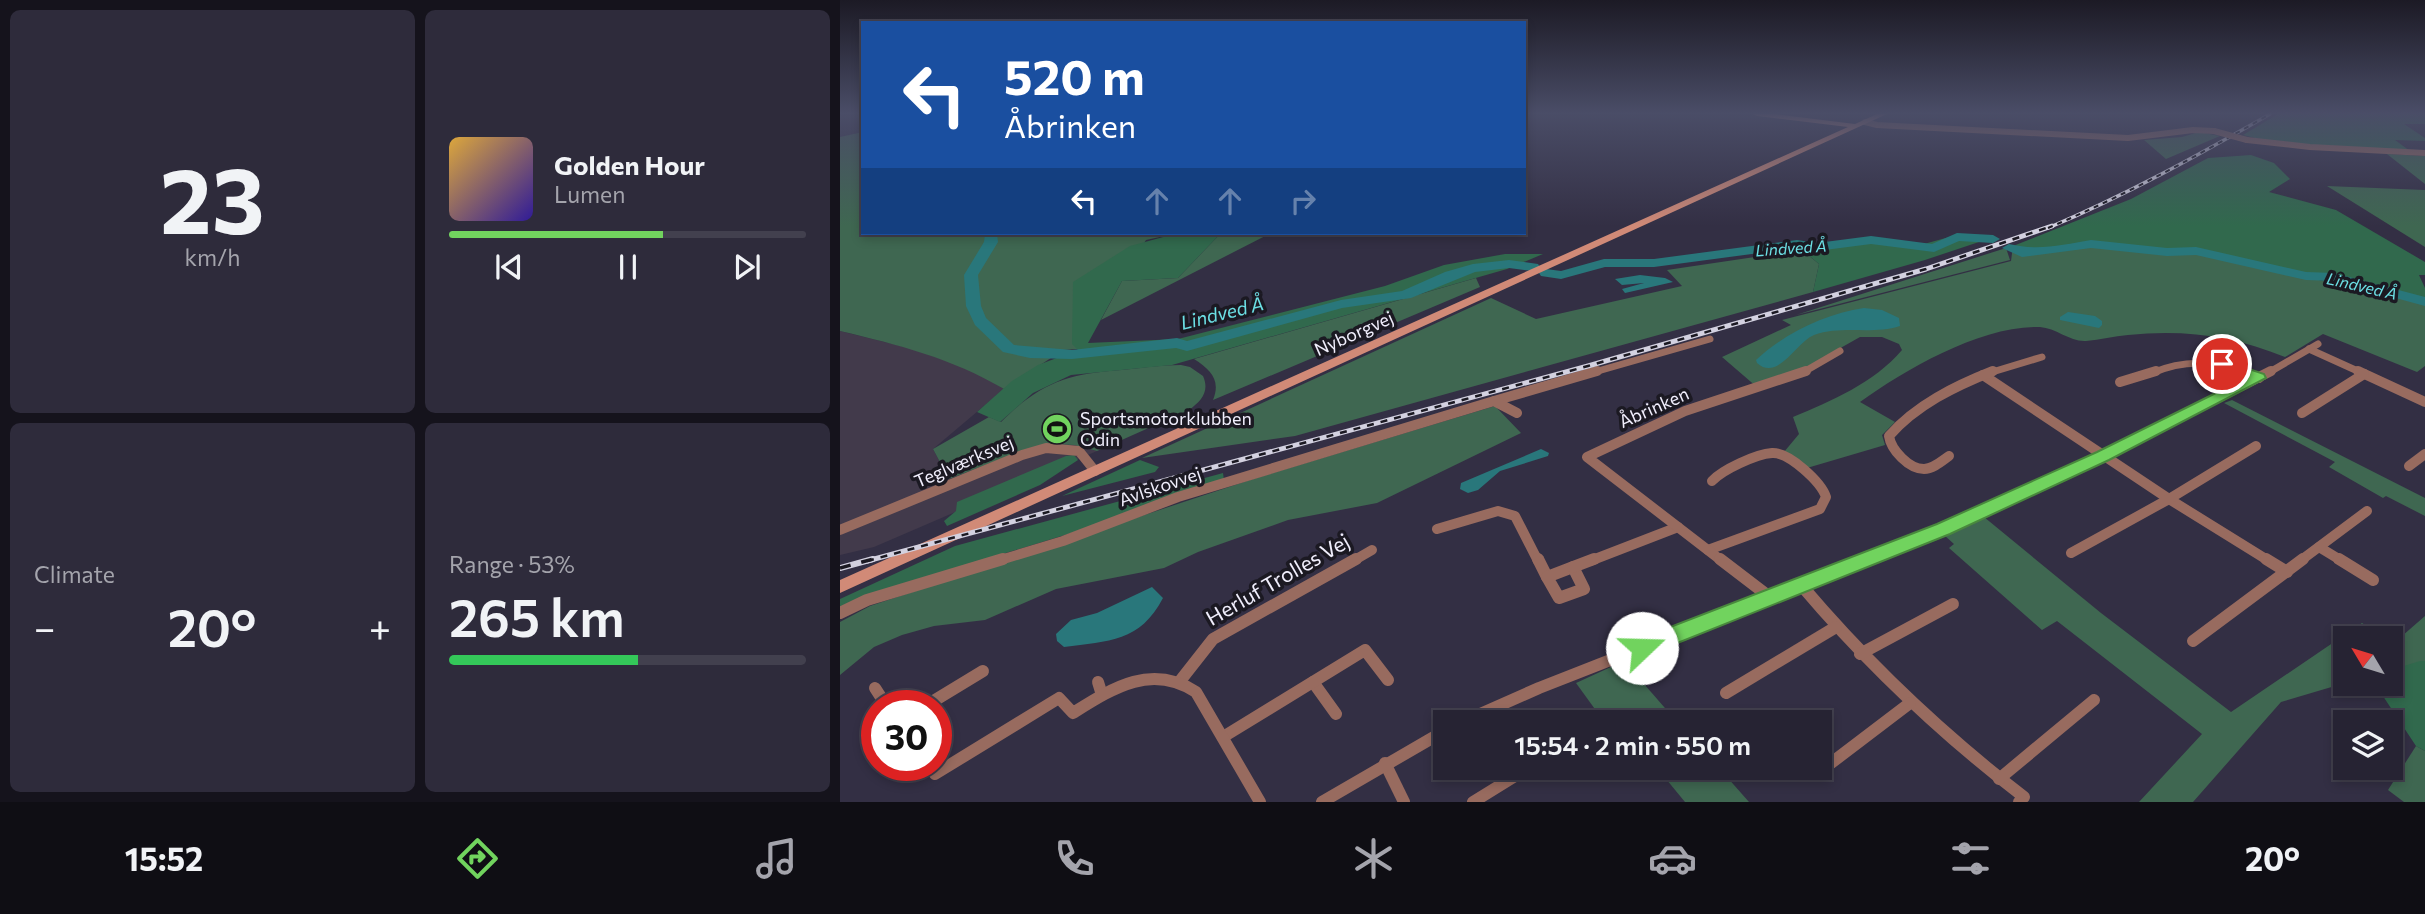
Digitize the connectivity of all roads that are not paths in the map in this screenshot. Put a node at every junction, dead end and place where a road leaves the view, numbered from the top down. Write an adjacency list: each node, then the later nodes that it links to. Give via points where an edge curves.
1 (1800, 151): 22 (main road, Nyborgvej)
2 (2395, 151): 3 (street, bridge)
3 (2425, 153)
4 (1710, 339): 13 (street, Avlskovvej)
5 (2318, 344): 6 (street)
6 (2309, 349): 9 (street); 11 (street)
7 (1840, 351): 26 (street, Åbrinken, via 1800,375 1684,411 1587,457)
8 (2042, 358): 10 (street)
9 (2364, 374): 14 (street); 16 (street)
10 (1983, 375): 19 (street, via 1918,411 1889,436 1890,444 1915,468 1935,466); 20 (street)
11 (2259, 378): 12 (street, via 2231,366 2193,363); 20 (street)
12 (2120, 383)
13 (1494, 401): 15 (street); 41 (street, Avlskovvej, via 1178,498 1063,541 867,600)
14 (2425, 402)
15 (1517, 413)
16 (2302, 413)
17 (2256, 446): 24 (street)
18 (2425, 454): 21 (street)
19 (1949, 456)
20 (2103, 456): 24 (street); 37 (street, via 1944,529)
21 (2409, 466)
22 (1095, 471): 28 (street, Teglværksvej, via 1079,451 1046,448); 38 (main road, Nyborgvej)
23 (1712, 481): 31 (street, via 1721,471 1773,453 1794,461 1823,488 1826,497 1819,509)
24 (2169, 499): 32 (street); 34 (street)
25 (2367, 511): 29 (street)
26 (1678, 527): 31 (street, Åbrinken); 33 (street)
27 (1437, 529): 35 (street, via 1498,511 1515,516)
28 (840, 530)
29 (2319, 547): 34 (street); 36 (street)
30 (1372, 550): 47 (street, Herluf Trolles Vej, via 1213,639)
31 (1708, 550): 39 (street, Åbrinken)
32 (2071, 553)
33 (1573, 567): 35 (street); 35 (street, via 1584,589 1559,598)
34 (2287, 572): 43 (street)
35 (1547, 577)
36 (2374, 580)
37 (1802, 586): 39 (street); 42 (street)
38 (840, 587)
39 (1771, 598): 53 (street)
40 (1953, 604): 44 (street)
41 (840, 613)
42 (1836, 627): 44 (street); 50 (street)
43 (2193, 642)
44 (1860, 654): 52 (street)
45 (983, 671): 49 (street)
46 (1388, 680): 48 (street, via 1364,650)
47 (1180, 681): 55 (street, via 1196,692); 59 (street, via 1148,679 1100,688 1073,713 1059,698)
48 (1313, 682): 54 (street); 55 (street)
49 (952, 690)
50 (1726, 693)
51 (2094, 700): 60 (street)
52 (1910, 703): 57 (street); 60 (street)
53 (1489, 710)
54 (1336, 715)
55 (1223, 737): 62 (street)
56 (1433, 737): 58 (street)
57 (1832, 762)
58 (1385, 763): 63 (street); 64 (street)
59 (952, 764)
60 (1999, 779): 66 (street, via 2024,797)
61 (1509, 780): 65 (street)
62 (1260, 802)
63 (1322, 802)
64 (1404, 802)
65 (1473, 802)
66 (2019, 802)

